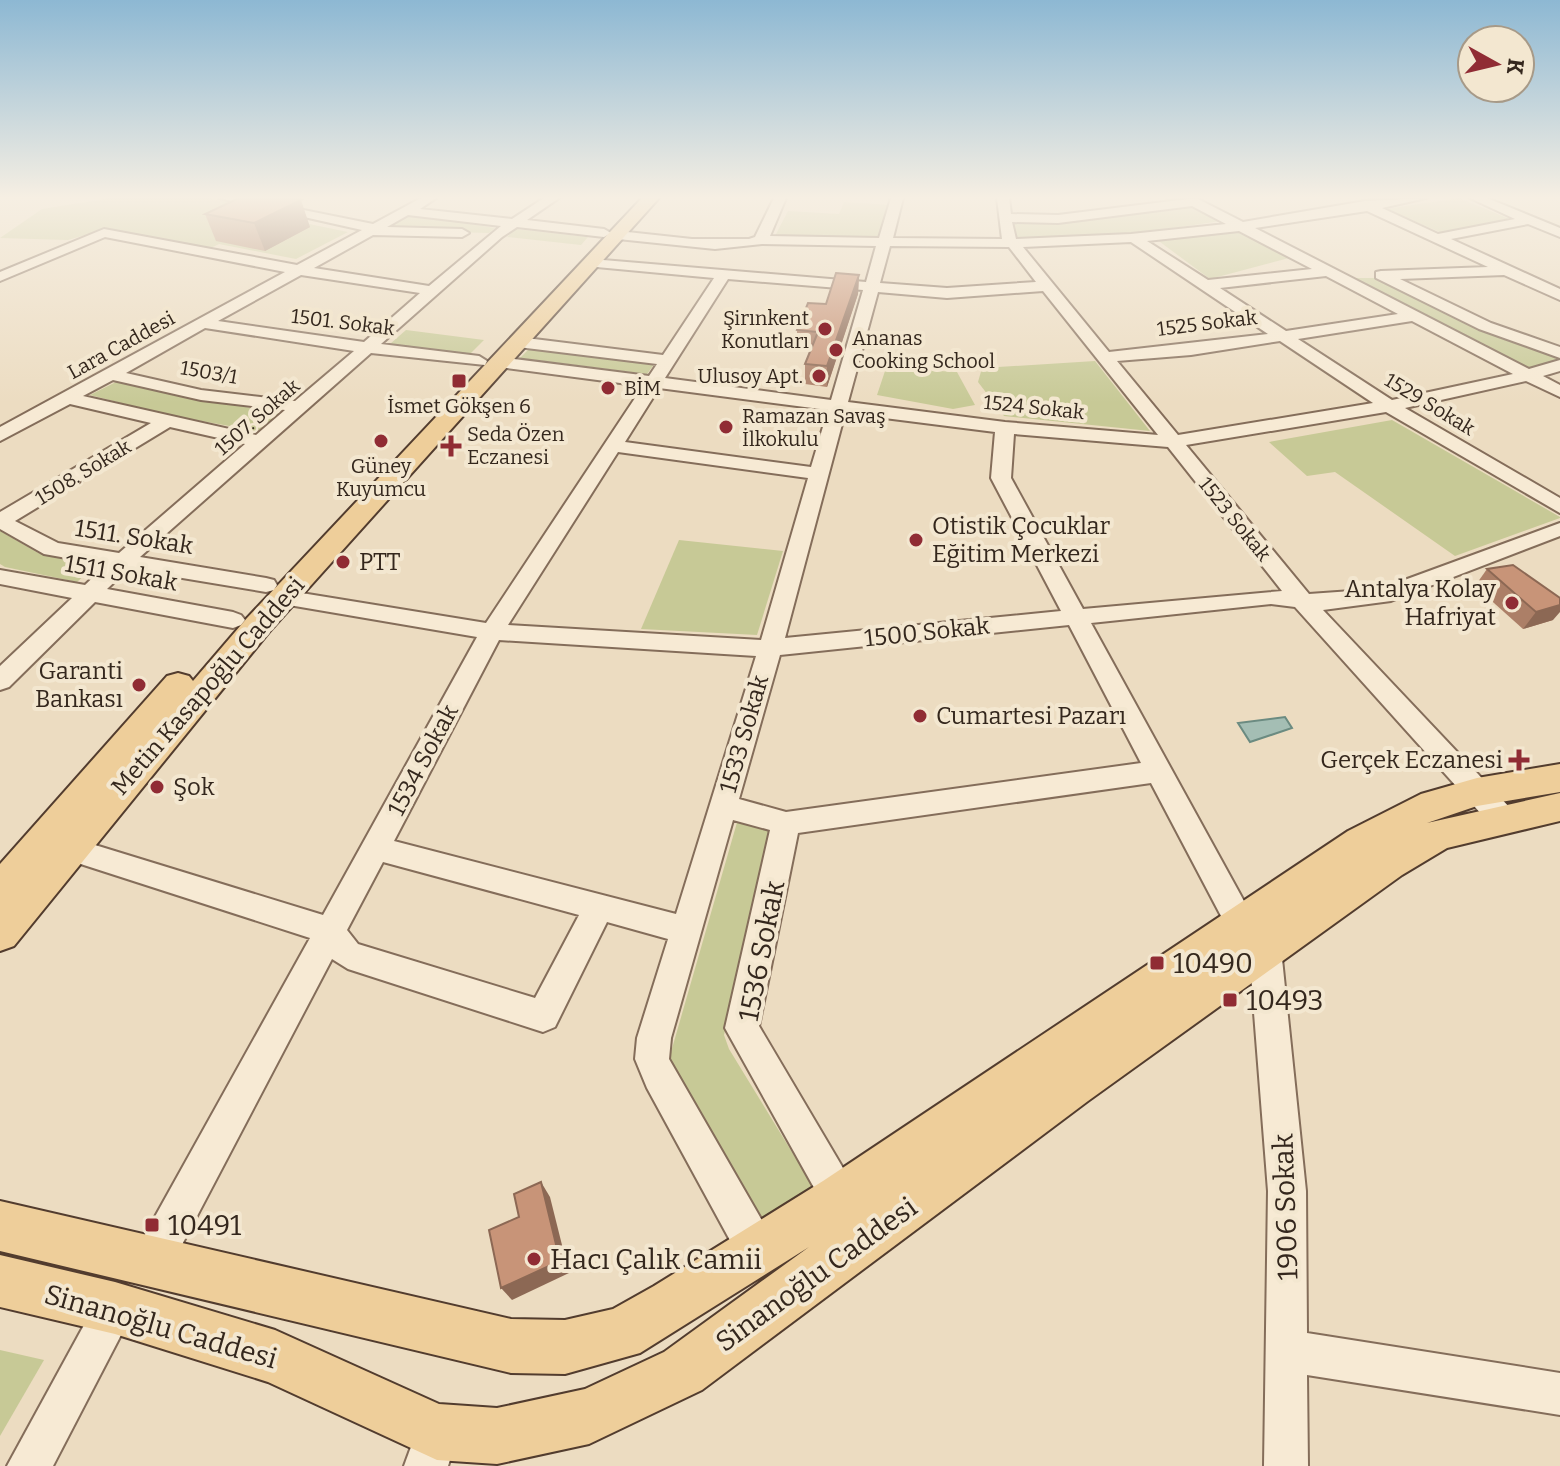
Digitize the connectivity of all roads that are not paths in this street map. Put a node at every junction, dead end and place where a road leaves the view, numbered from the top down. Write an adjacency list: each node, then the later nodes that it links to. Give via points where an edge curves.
1 (25, 266): 18 (street)
2 (279, 266): 13 (street)
3 (304, 266): 13 (street, Lara Caddesi)
4 (462, 266): 22 (street, 1507. Sokak)
5 (581, 266): 29 (main road, Metin Kasapoğlu Caddesi)
6 (588, 266): 29 (main road, Metin Kasapoğlu Caddesi)
7 (632, 266): 15 (street)
8 (877, 266): 21 (street, 1533 Sokak)
9 (1031, 266): 20 (street, 1523 Sokak)
10 (1176, 266): 19 (street, 1529 Sokak)
11 (1316, 266): 16 (street)
12 (1498, 266): 14 (street)
13 (298, 270): 22 (street); 25 (street, Lara Caddesi)
14 (1508, 271): 17 (street); 23 (street)
15 (724, 274): 21 (street); 32 (street, 1534 Sokak)
16 (1331, 274): 17 (street); 19 (street); 24 (street)
17 (1381, 275): 28 (street, via 1485,326)
18 (0, 277)
19 (1204, 285): 26 (street, 1529 Sokak)
20 (1047, 286): 21 (street, via 951,293); 30 (street, 1523 Sokak)
21 (871, 287): 37 (street, 1533 Sokak)
22 (435, 291): 27 (street, 1507. Sokak)
23 (1560, 295)
24 (1411, 317): 26 (street, 1525 Sokak); 34 (street)
25 (203, 323): 27 (street, 1501. Sokak); 33 (street, Lara Caddesi)
26 (1280, 336): 30 (street, 1525 Sokak); 38 (street, 1529 Sokak)
27 (370, 348): 29 (street, 1501. Sokak); 39 (street, 1507. Sokak)
28 (1560, 353)
29 (498, 355): 32 (street, 1524 Sokak); 32 (street); 52 (main road, Metin Kasapoğlu Caddesi)
30 (1103, 357): 44 (street, 1523 Sokak)
31 (1560, 365): 34 (street, 1524 Sokak)
32 (660, 370): 37 (street, 1524 Sokak); 45 (street, 1534 Sokak)
33 (110, 374): 36 (street, Lara Caddesi); 39 (street, 1503/1, via 201,395)
34 (1526, 377): 35 (street); 38 (street, 1524 Sokak)
35 (1560, 392)
36 (67, 398): 40 (street); 42 (street, Lara Caddesi)
37 (838, 404): 41 (street, 1524 Sokak); 46 (street, 1533 Sokak)
38 (1389, 406): 44 (street, 1524 Sokak); 47 (street, 1529 Sokak)
39 (302, 407): 43 (street, 1507. Sokak)
40 (165, 422): 43 (street); 48 (street, 1508. Sokak)
41 (1005, 428): 44 (street, 1524 Sokak); 55 (street, via 1001,478)
42 (0, 435)
43 (261, 442): 50 (street, 1507. Sokak)
44 (1172, 442): 54 (street, 1523 Sokak)
45 (612, 446): 46 (street); 57 (street, 1534 Sokak)
46 (819, 474): 58 (street, 1533 Sokak)
47 (1560, 507)
48 (0, 521): 50 (street, 1511. Sokak, via 52,549)
49 (1560, 529): 54 (street, 1500 Sokak, via 1383,596)
50 (123, 561): 52 (street, 1511. Sokak); 53 (street, 1507. Sokak)
51 (0, 577): 53 (street, 1511 Sokak)
52 (275, 591): 56 (main road, Metin Kasapoğlu Caddesi); 57 (street, 1500 Sokak); 67 (main road, Metin Kasapoğlu Caddesi)
53 (88, 593): 56 (street, 1511 Sokak); 59 (street, 1507. Sokak)
54 (1301, 600): 55 (street, 1500 Sokak, via 1271,597); 62 (street, 1523 Sokak)
55 (1075, 617): 58 (street, 1500 Sokak); 60 (street)
56 (233, 620): 68 (main road, Metin Kasapoğlu Caddesi)
57 (492, 632): 58 (street, 1500 Sokak); 66 (street, 1534 Sokak)
58 (770, 648): 63 (street, 1533 Sokak)
59 (0, 681)
60 (1160, 771): 65 (street); 73 (street)
61 (1560, 778): 62 (main road, Si̇nanoğlu Caddesi)
62 (1490, 805): 64 (main road, Si̇nanoğlu Caddesi); 73 (main road, Si̇nanoğlu Caddesi)
63 (723, 806): 65 (street); 70 (street, 1533 Sokak)
64 (1560, 807)
65 (786, 823): 74 (street, 1536 Sokak, via 742,1028)
66 (376, 848): 69 (street); 71 (street, 1534 Sokak)
67 (69, 849): 71 (street); 72 (main road, Metin Kasapoğlu Caddesi)
68 (0, 891)
69 (599, 907): 70 (street); 71 (street, via 543,1016 348,955)
70 (685, 930): 76 (street, 1533 Sokak, via 652,1059)
71 (330, 931): 77 (street, 1534 Sokak)
72 (0, 933)
73 (1253, 936): 74 (main road, Si̇nanoğlu Caddesi); 80 (street, 1906 Sokak, via 1287,1191); 82 (main road, Si̇nanoğlu Caddesi, via 1072,1085 683,1371 589,1416)
74 (840, 1198): 76 (main road, Si̇nanoğlu Caddesi)
75 (0, 1226): 77 (main road, Si̇nanoğlu Caddesi)
76 (758, 1252): 77 (main road, Si̇nanoğlu Caddesi, via 621,1334 565,1347 511,1346)
77 (151, 1263)
78 (0, 1281): 79 (main road, Si̇nanoğlu Caddesi)
79 (115, 1308): 82 (main road, Si̇nanoğlu Caddesi, via 275,1357); 83 (street)
80 (1288, 1351): 81 (street); 84 (street, 1906 Sokak)
81 (1560, 1394)
82 (431, 1449)
83 (29, 1466)
84 (1286, 1466)

